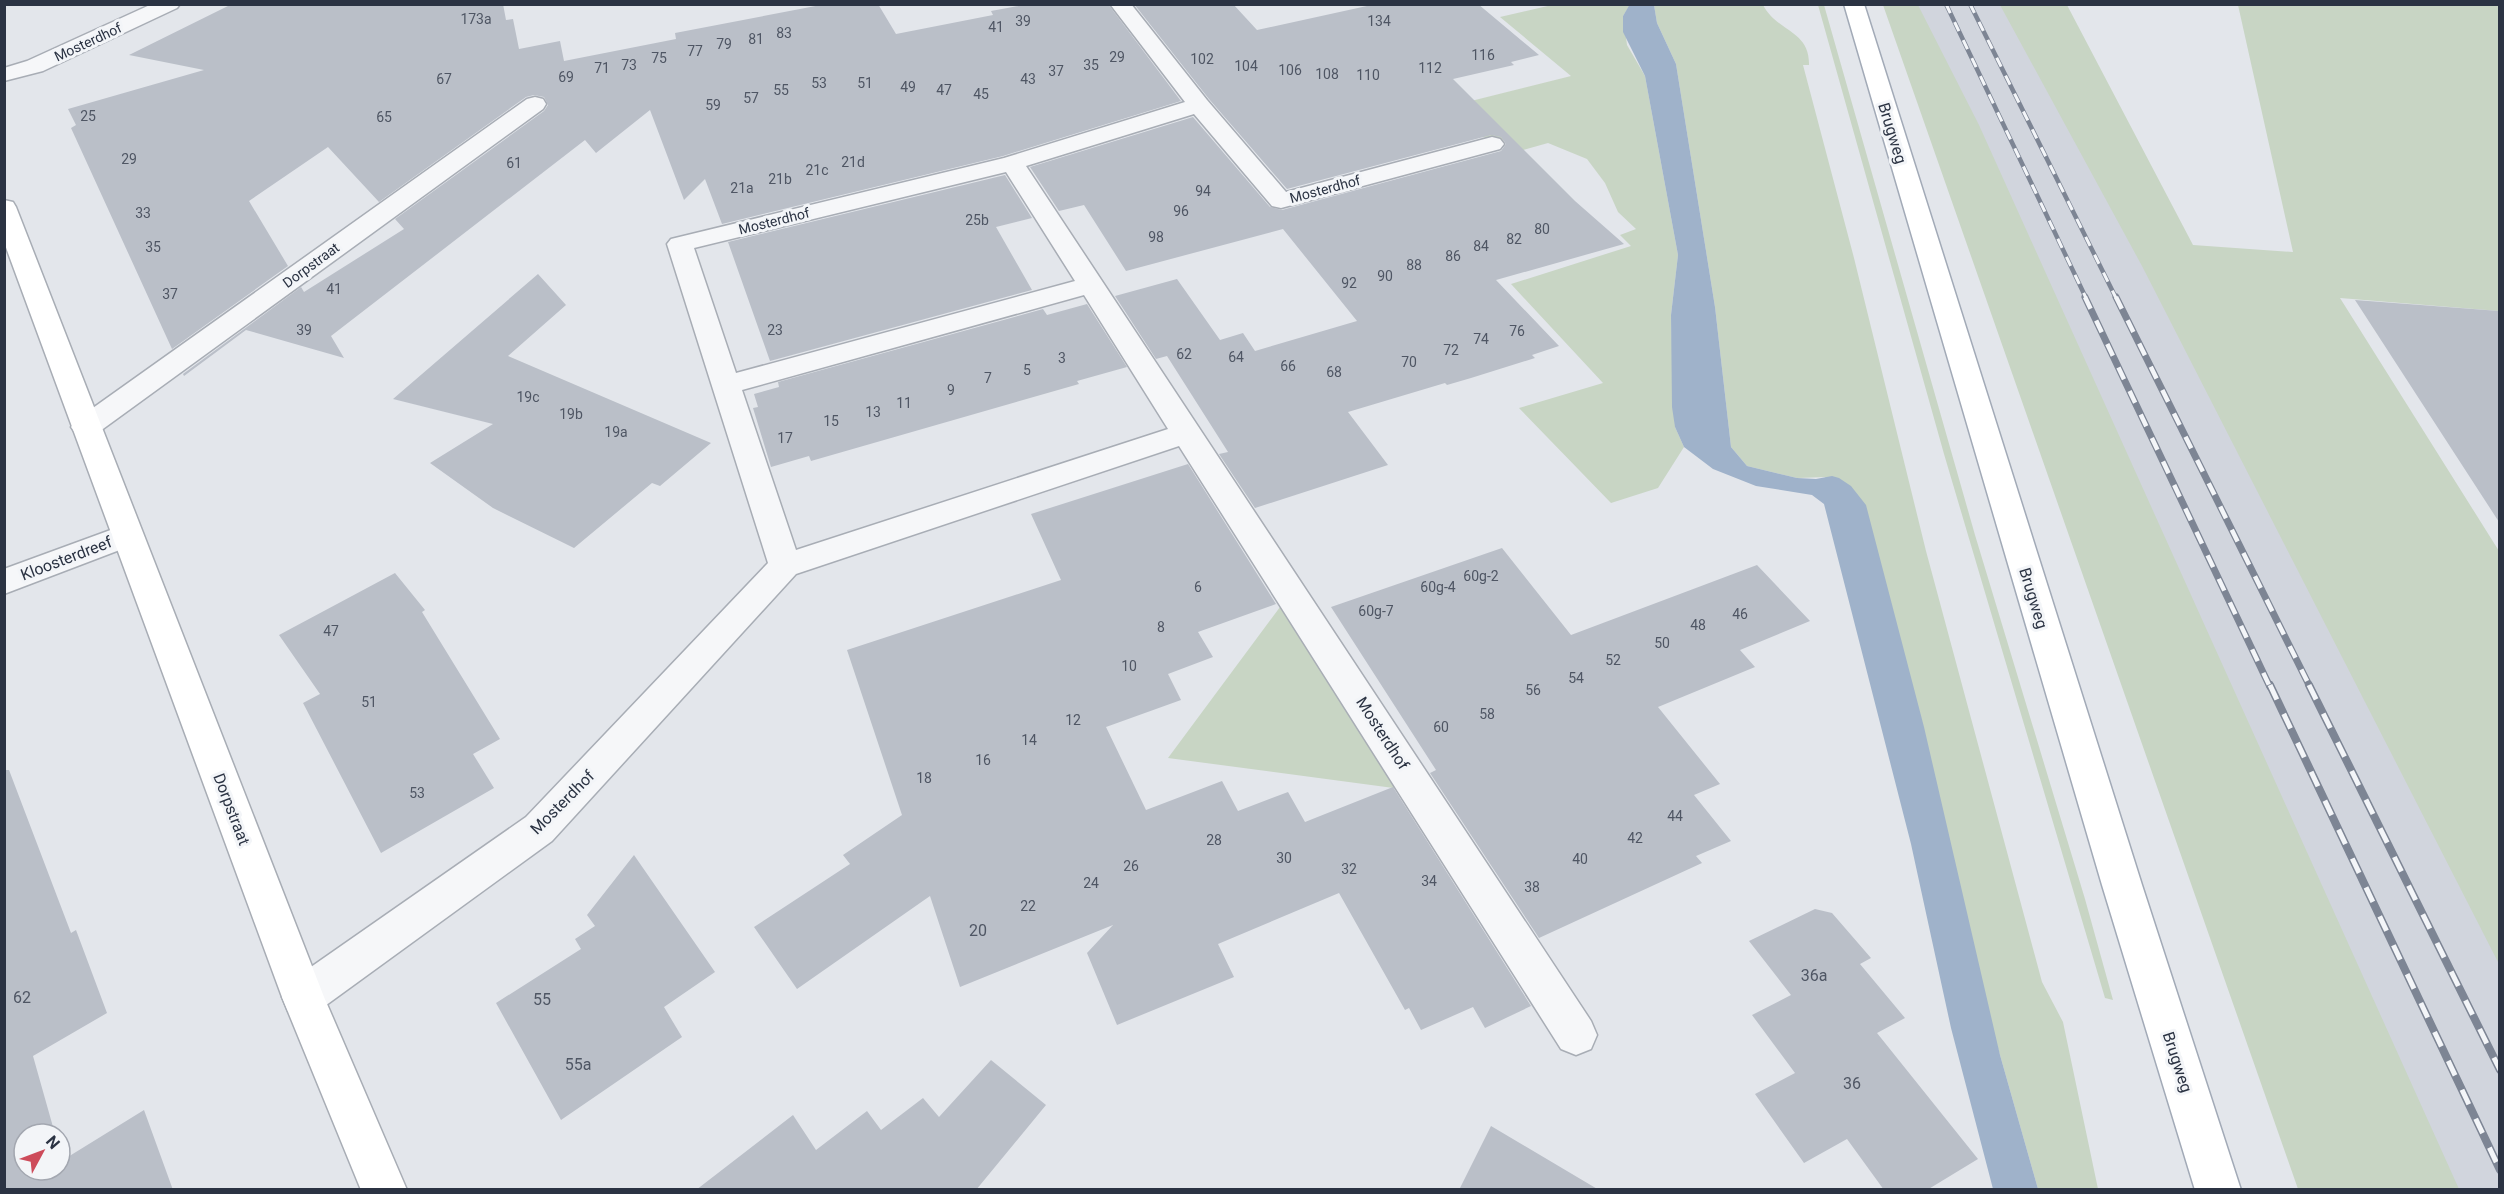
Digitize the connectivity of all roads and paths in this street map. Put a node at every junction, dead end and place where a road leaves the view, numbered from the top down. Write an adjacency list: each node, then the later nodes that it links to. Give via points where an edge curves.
1 (170, 4): 4 (street, Mosterdhof, via 35,66)
2 (1120, 4): 6 (street, Mosterdhof)
3 (1854, 4): 20 (main road, Brugweg, via 2121,885)
4 (4, 75)
5 (535, 104): 12 (street, Dorpstraat)
6 (1199, 105): 7 (street, Mosterdhof, via 1281,201); 8 (street, Mosterdhof)
7 (1492, 144)
8 (1012, 163): 10 (street, Mosterdhof); 11 (street, Mosterdhof, via 680,244)
9 (4, 207): 12 (main road, Dorpstraat)
10 (1092, 285): 11 (street); 13 (street, Mosterdhof)
11 (728, 385): 15 (street, Mosterdhof)
12 (86, 427): 14 (main road, Dorpstraat)
13 (1188, 433): 15 (street, Mosterdhof); 18 (street, Mosterdhof)
14 (127, 535): 16 (street, Kloosterdreef); 17 (main road, Dorpstraat)
15 (785, 566): 17 (street, Mosterdhof, via 539,829)
16 (4, 582)
17 (303, 997): 19 (main road, Dorpstraat)
18 (1576, 1035)
19 (384, 1190)
20 (2218, 1190)

